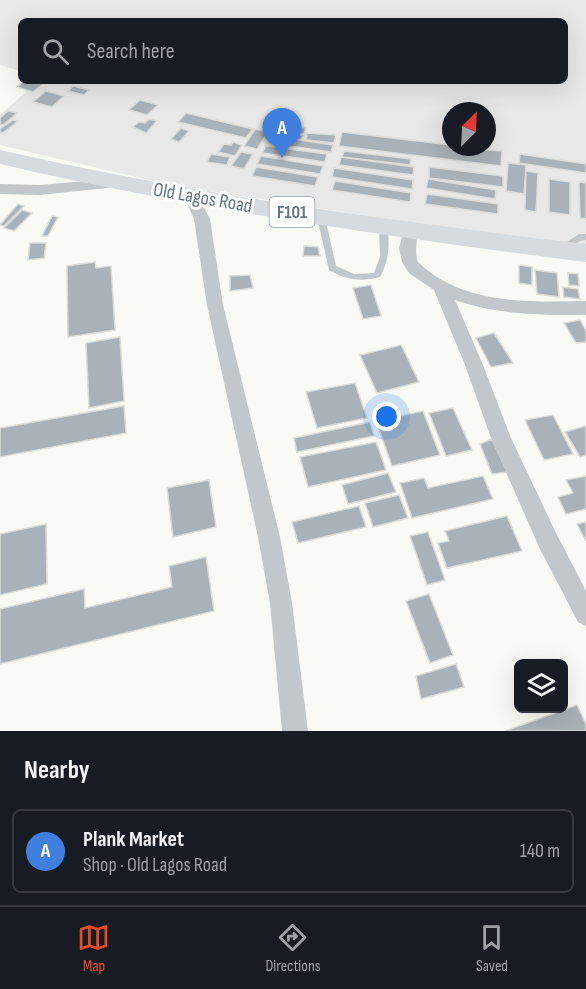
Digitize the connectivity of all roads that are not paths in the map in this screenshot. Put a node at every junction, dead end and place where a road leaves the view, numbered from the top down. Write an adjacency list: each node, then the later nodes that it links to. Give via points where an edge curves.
1 (0, 157): 2 (main road, Old Lagos Road / F101)
2 (122, 183): 3 (street); 4 (main road, Old Lagos Road / F101)
3 (0, 189)
4 (191, 196): 5 (main road, Old Lagos Road / F101); 14 (street, via 202,219 215,305 269,537)
5 (321, 217): 6 (main road, Old Lagos Road / F101); 6 (lane, via 332,268 358,279 377,275 383,266)
6 (383, 226): 7 (main road, Old Lagos Road / F101)
7 (410, 230): 9 (main road, Old Lagos Road / F101); 11 (street, via 407,250 411,265)
8 (586, 237): 9 (lane, via 579,237)
9 (561, 250): 10 (main road, Old Lagos Road / F101)
10 (586, 253)
11 (442, 290): 12 (street, via 526,308); 13 (street, via 501,438)
12 (586, 308)
13 (586, 614)
14 (296, 731)

